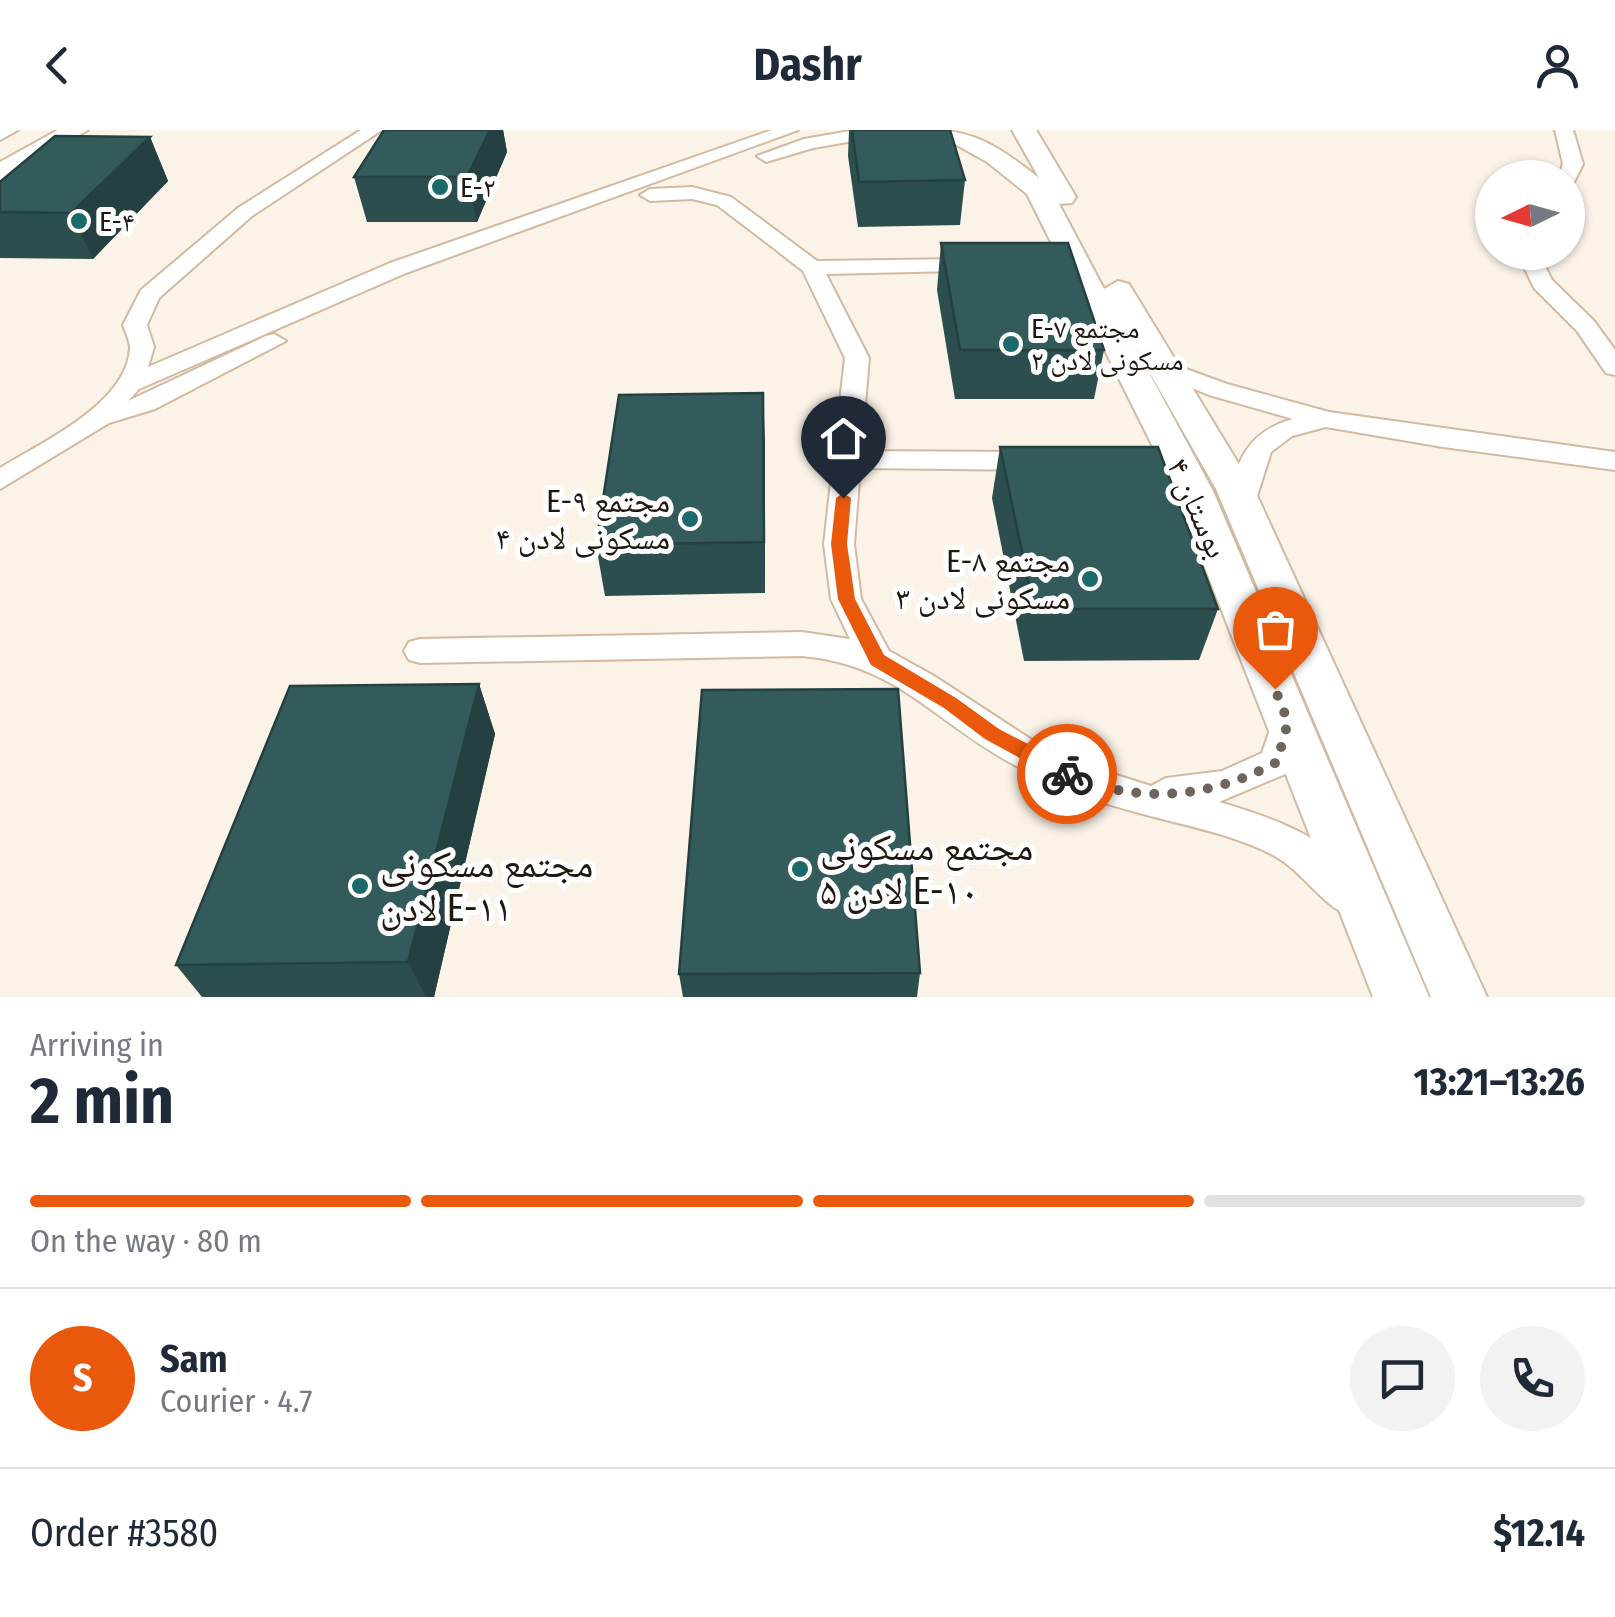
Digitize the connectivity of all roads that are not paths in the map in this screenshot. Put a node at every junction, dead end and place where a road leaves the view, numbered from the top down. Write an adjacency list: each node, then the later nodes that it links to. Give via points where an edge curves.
1 (76, 130): 10 (street)
2 (373, 130): 16 (street, via 245,212 175,269 149,295 136,325)
3 (789, 130): 17 (street, via 398,268)
4 (888, 130): 9 (street, via 811,143)
5 (942, 130): 30 (street, بوستان ۴, via 996,157 1038,190 1194,491)
6 (1024, 130): 18 (street, بوستان ۴)
7 (1564, 130): 8 (street)
8 (1572, 160)
9 (726, 170): 11 (street); 12 (street)
10 (0, 172)
11 (650, 195): 12 (street, via 692,193); 21 (street, via 462,260 146,404)
12 (724, 201): 14 (street)
13 (956, 264): 14 (street)
14 (812, 268): 23 (street, via 857,358)
15 (1536, 270): 19 (street)
16 (142, 346): 17 (street, via 182,354); 20 (street)
17 (209, 349): 20 (street)
18 (1164, 368): 22 (street, via 1236,398); 27 (street, بوستان ۴)
19 (1615, 368)
20 (130, 384): 21 (street)
21 (98, 418): 26 (street)
22 (1329, 422): 24 (street); 27 (street, via 1294,425 1254,450)
23 (846, 458): 25 (street); 29 (street, via 839,544 846,599)
24 (1615, 460)
25 (1059, 461)
26 (0, 480)
27 (1242, 505): 34 (street, بوستان ۴)
28 (420, 651): 29 (street, via 802,644)
29 (878, 660): 31 (street, via 1035,760)
30 (1288, 722): 31 (street, via 1277,762 1226,786); 32 (street, بوستان ۴)
31 (1118, 793): 32 (street, via 1218,814 1273,836 1316,863)
32 (1373, 928): 33 (street, بوستان ۴)
33 (1401, 997)
34 (1458, 997)

